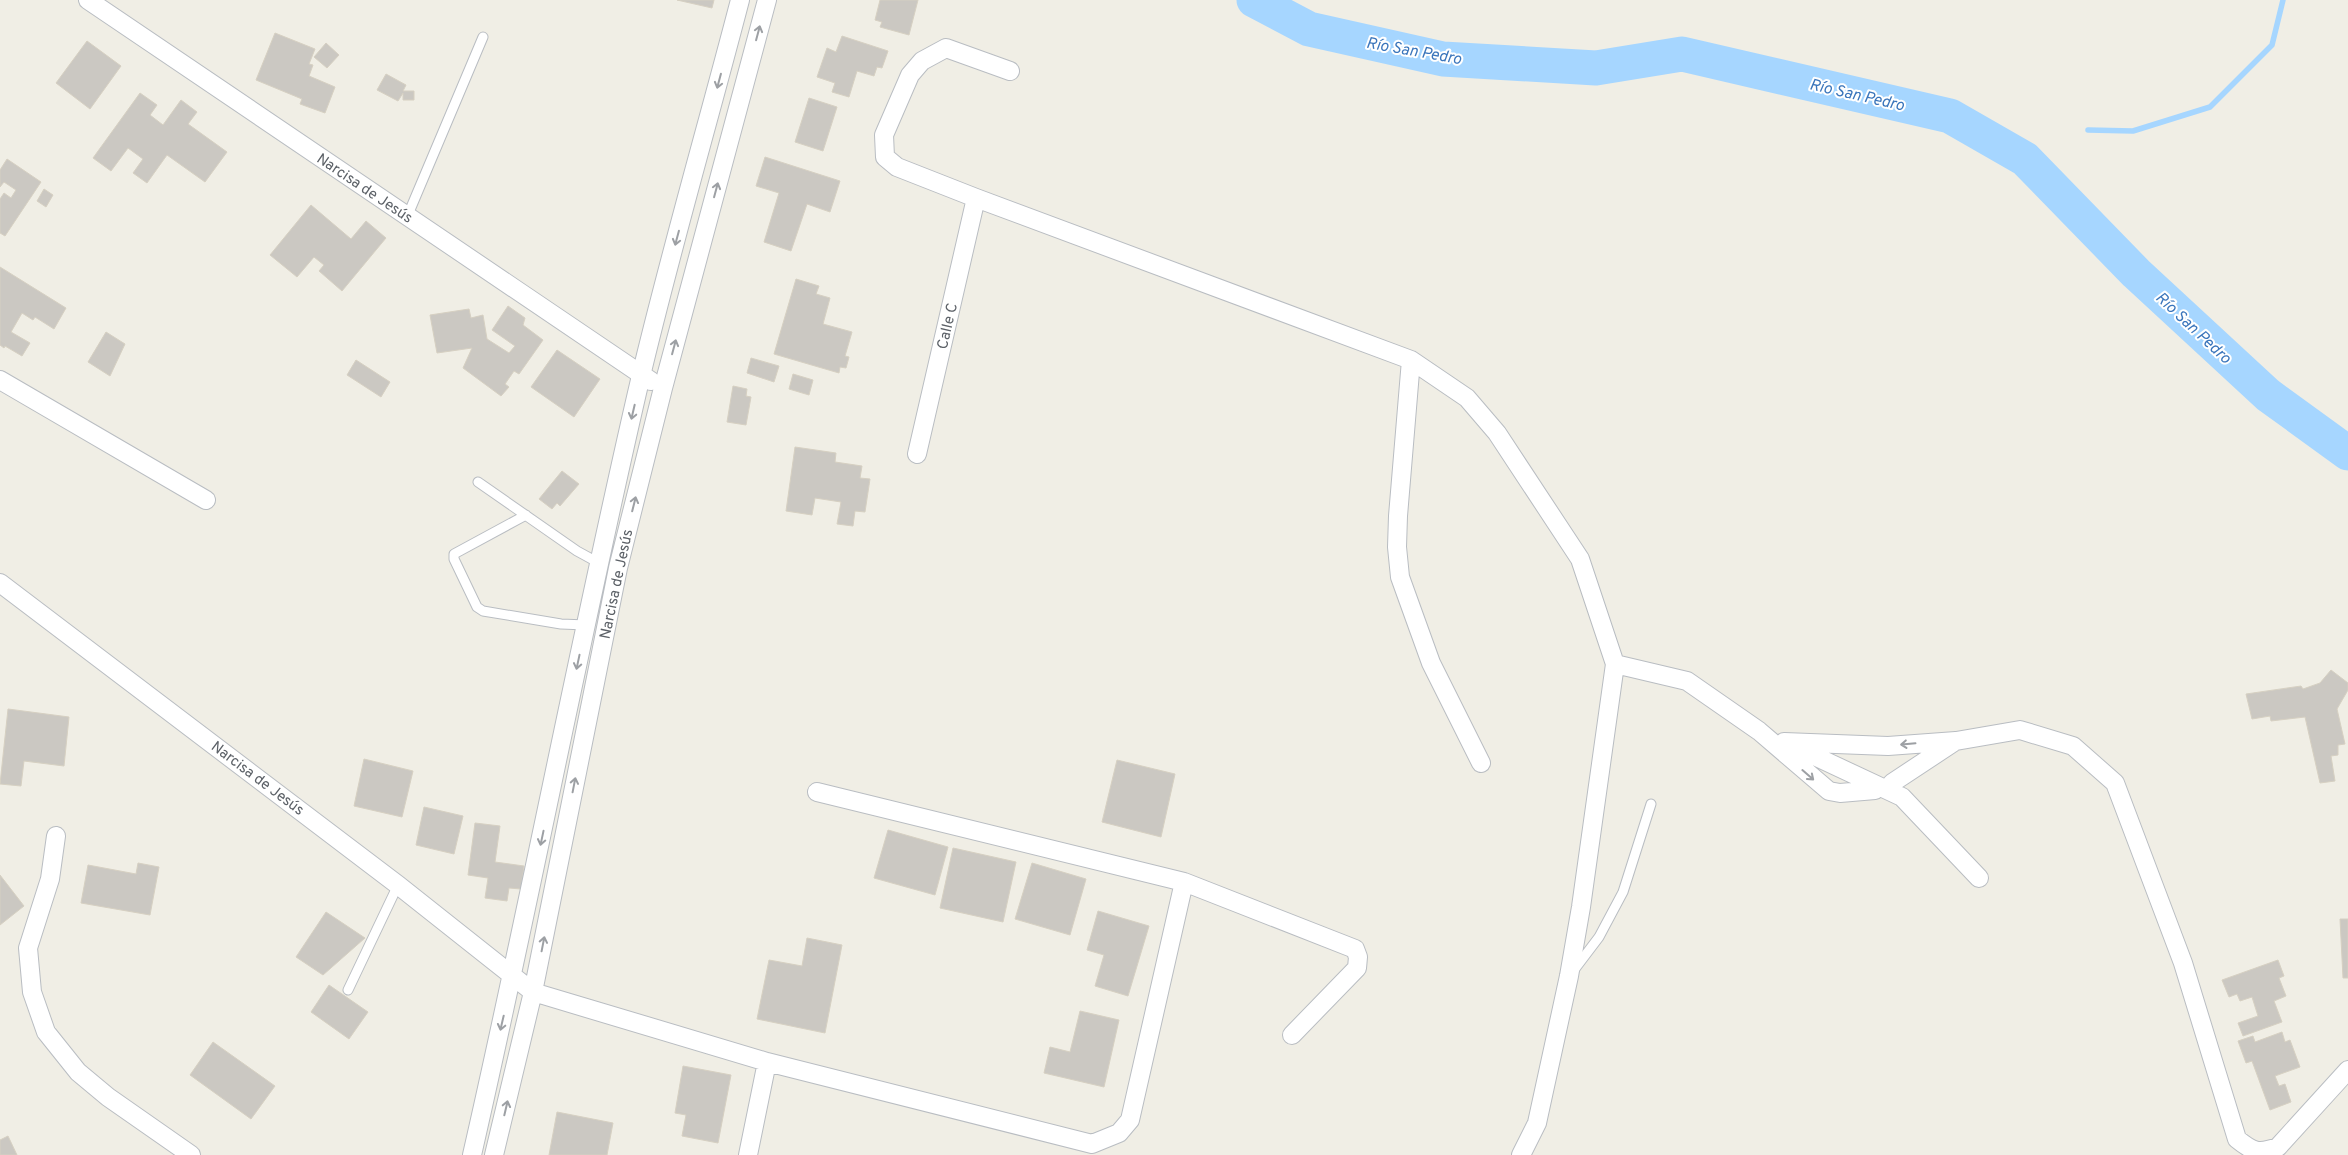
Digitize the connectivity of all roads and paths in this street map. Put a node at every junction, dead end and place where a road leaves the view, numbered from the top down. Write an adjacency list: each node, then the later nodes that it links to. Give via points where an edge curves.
1 (88, 0): 7 (street, Narcisa de Jesús)
2 (740, 0): 9 (street, Narcisa de Jesús, one-way to 9)
3 (767, 0): 11 (street, Narcisa de Jesús, one-way to 3)
4 (483, 37): 7 (lane)
5 (1010, 71): 6 (street, via 946,48 922,61 910,75 884,135 885,157 897,167)
6 (976, 198): 8 (street); 12 (street, Calle C)
7 (407, 217): 9 (street, Narcisa de Jesús)
8 (1411, 360): 20 (street, via 1467,398 1497,433 1580,559); 24 (street, via 1398,516 1400,577 1431,663)
9 (641, 376): 11 (street, Narcisa de Jesús); 16 (street, Narcisa de Jesús, one-way to 16)
10 (0, 380): 14 (street)
11 (663, 388): 17 (street, Narcisa de Jesús, one-way to 11)
12 (917, 454)
13 (478, 482): 15 (lane)
14 (206, 500)
15 (526, 515): 16 (lane, via 576,551); 19 (lane, via 454,554 477,607 483,611 561,624)
16 (599, 562): 17 (street); 19 (street, Narcisa de Jesús)
17 (618, 568): 36 (street, Narcisa de Jesús, one-way to 17)
18 (0, 583): 32 (street, Narcisa de Jesús)
19 (586, 625): 33 (street, Narcisa de Jesús, one-way to 33)
20 (1615, 664): 21 (street, via 1687,681); 34 (street)
21 (1758, 731): 23 (street); 26 (street, one-way to 26, via 1829,791)
22 (1956, 740): 23 (street, one-way to 23, via 1888,746); 25 (street); 39 (street, via 2020,730 2074,746 2115,783 2183,964 2237,1139 2262,1152 2278,1147)
23 (1784, 742): 30 (street, via 1902,797)
24 (1481, 763)
25 (1892, 784)
26 (1875, 790)
27 (818, 792): 31 (street)
28 (1651, 804): 34 (lane, via 1624,892 1599,937)
29 (56, 836): 41 (street, via 50,879 28,948 32,992 46,1032 78,1072)
30 (1980, 878)
31 (1184, 882): 37 (street, via 1355,949 1357,968); 40 (street, via 1130,1120 1119,1133)
32 (398, 885): 33 (street, Narcisa de Jesús); 35 (lane)
33 (513, 976): 36 (street, Narcisa de Jesús); 42 (street, one-way to 42)
34 (1569, 976): 45 (street, via 1537,1123)
35 (348, 990)
36 (533, 992): 38 (street); 43 (street, one-way to 36)
37 (1292, 1035)
38 (767, 1062): 40 (street); 44 (street)
39 (2348, 1070)
40 (1089, 1150)
41 (191, 1155)
42 (472, 1155)
43 (494, 1155)
44 (748, 1155)
45 (1521, 1155)

